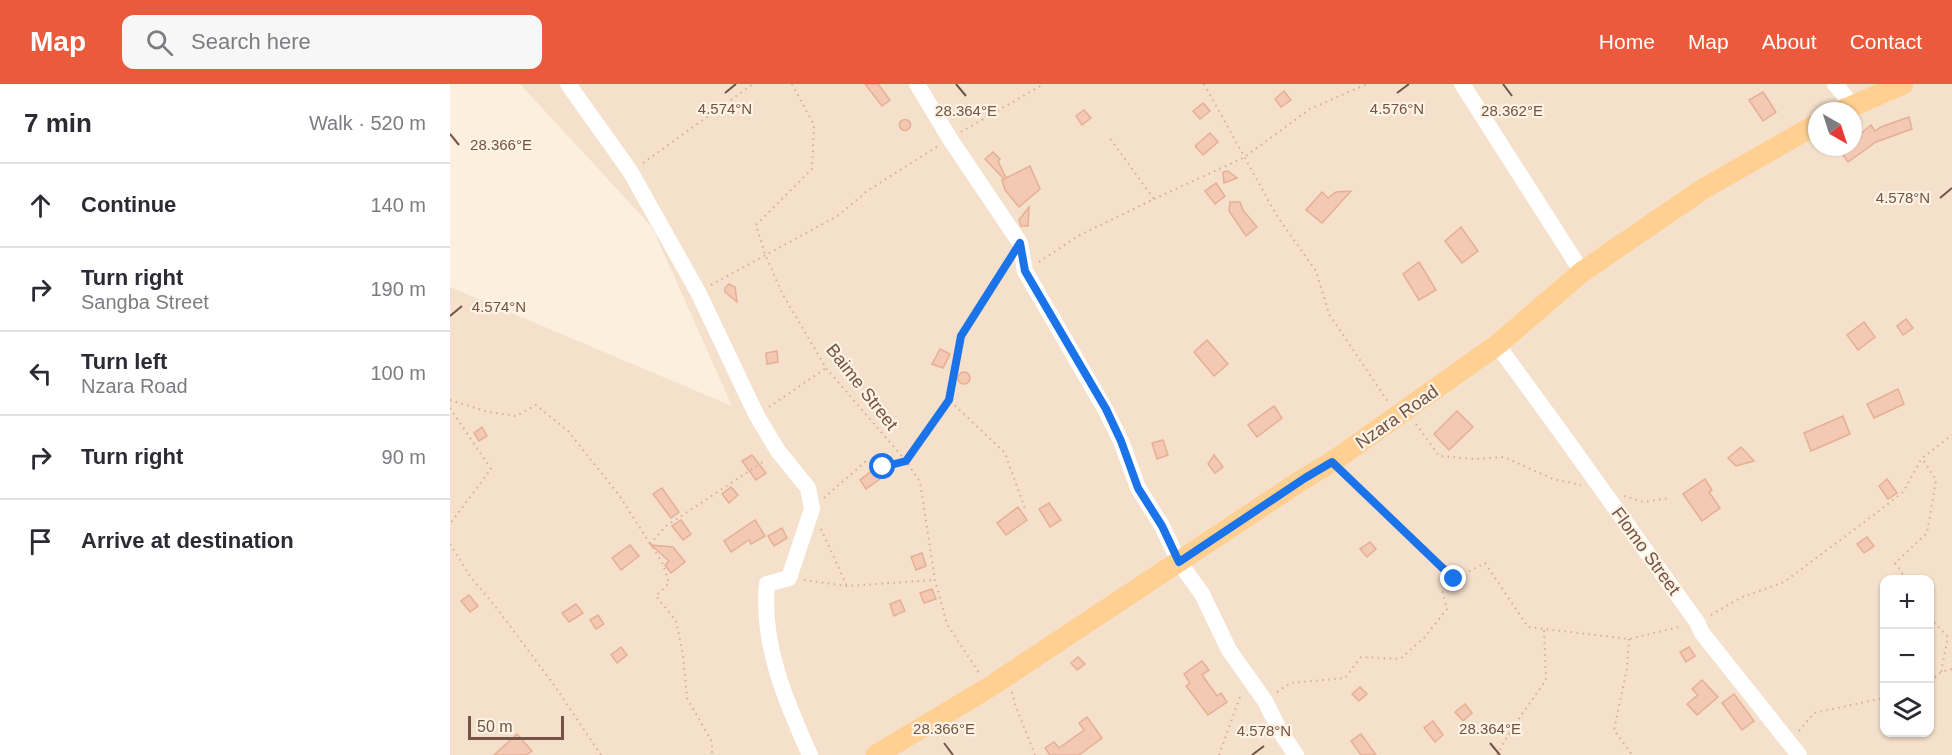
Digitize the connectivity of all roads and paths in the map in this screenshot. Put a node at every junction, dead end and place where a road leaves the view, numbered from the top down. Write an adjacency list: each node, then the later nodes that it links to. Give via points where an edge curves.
1 (568, 84): 17 (street)
2 (753, 84): 17 (path)
3 (792, 84): 20 (path, Baime Street, via 814,125 812,170 756,225)
4 (917, 84): 15 (street)
5 (1044, 84): 15 (path)
6 (1204, 84): 16 (path)
7 (1367, 84): 16 (path, via 1310,109)
8 (1462, 84): 22 (street)
9 (1835, 84): 11 (street)
10 (1903, 84): 12 (main road)
11 (1843, 102)
12 (1860, 102)
13 (1808, 129): 22 (main road, Nzara Road, via 1703,189)
14 (1109, 137): 18 (path)
15 (950, 139): 19 (street); 20 (path, via 867,191 839,215)
16 (1243, 158): 18 (path); 30 (path, via 1316,271 1329,314)
17 (630, 171): 23 (street)
18 (1154, 199): 21 (path, via 1078,236)
19 (1020, 243): 21 (street); 27 (path, via 961,336)
20 (765, 254): 23 (path); 25 (path, Baime Street)
21 (1025, 271): 43 (street, via 1106,409 1138,488)
22 (1582, 272): 24 (main road, Nzara Road)
23 (698, 291): 29 (street)
24 (1497, 345): 30 (main road, Nzara Road); 36 (street, Flomo Street)
25 (826, 368): 29 (path); 34 (path, Baime Street)
26 (450, 400): 42 (path, via 516,416 536,405 568,431 619,495)
27 (949, 400): 34 (path); 39 (path, via 1005,453)
28 (450, 408): 40 (path, via 491,469)
29 (757, 416): 32 (street)
30 (1396, 416): 35 (main road, Nzara Road); 36 (path, via 1413,420 1439,456 1503,457 1553,479)
31 (1952, 435): 33 (path)
32 (778, 451): 38 (street, via 808,488); 42 (path, via 666,526)
33 (1922, 458): 44 (path, via 1936,480 1927,533 1895,563); 49 (path, via 1903,492 1784,582 1740,598)
34 (906, 461): 38 (path, via 883,467 866,462); 47 (path, Baime Street, via 920,482)
35 (1332, 462): 43 (main road, Nzara Road); 46 (path)
36 (1600, 489): 37 (path, via 1644,502); 49 (street, Flomo Street)
37 (1669, 498)
38 (812, 509): 45 (street); 48 (path)
39 (1025, 509)
40 (450, 524)
41 (450, 544): 62 (path)
42 (650, 544): 63 (path, via 669,583 656,596 676,621 687,698 712,742)
43 (1179, 562): 55 (main road, Nzara Road); 56 (street, via 1202,594)
44 (1902, 575)
45 (789, 578): 48 (path); 64 (street, via 767,584 765,599 772,656)
46 (1454, 579): 51 (path, via 1485,563 1528,627); 60 (path, via 1442,590 1447,609 1424,638 1400,659 1361,657 1345,678 1291,683)
47 (935, 580): 48 (path); 58 (path, Baime Street, via 946,624)
48 (847, 586)
49 (1697, 622): 52 (path); 61 (street, Flomo Street)
50 (1934, 623): 54 (path, via 1948,637)
51 (1544, 628): 52 (path); 69 (path, via 1546,680)
52 (1629, 639): 70 (path, via 1628,668 1614,730)
53 (1952, 669): 54 (path)
54 (1941, 672): 57 (path)
55 (1008, 675): 58 (main road, Nzara Road); 66 (path, via 1014,704)
56 (1247, 677): 60 (street); 67 (path)
57 (1934, 677)
58 (988, 688): 65 (main road, Nzara Road)
59 (1880, 699): 61 (path, via 1814,712)
60 (1265, 701): 68 (street)
61 (1794, 748)
62 (601, 755)
63 (712, 755)
64 (810, 755)
65 (876, 755)
66 (1035, 755)
67 (1219, 755)
68 (1296, 755)
69 (1497, 755)
70 (1632, 755)

